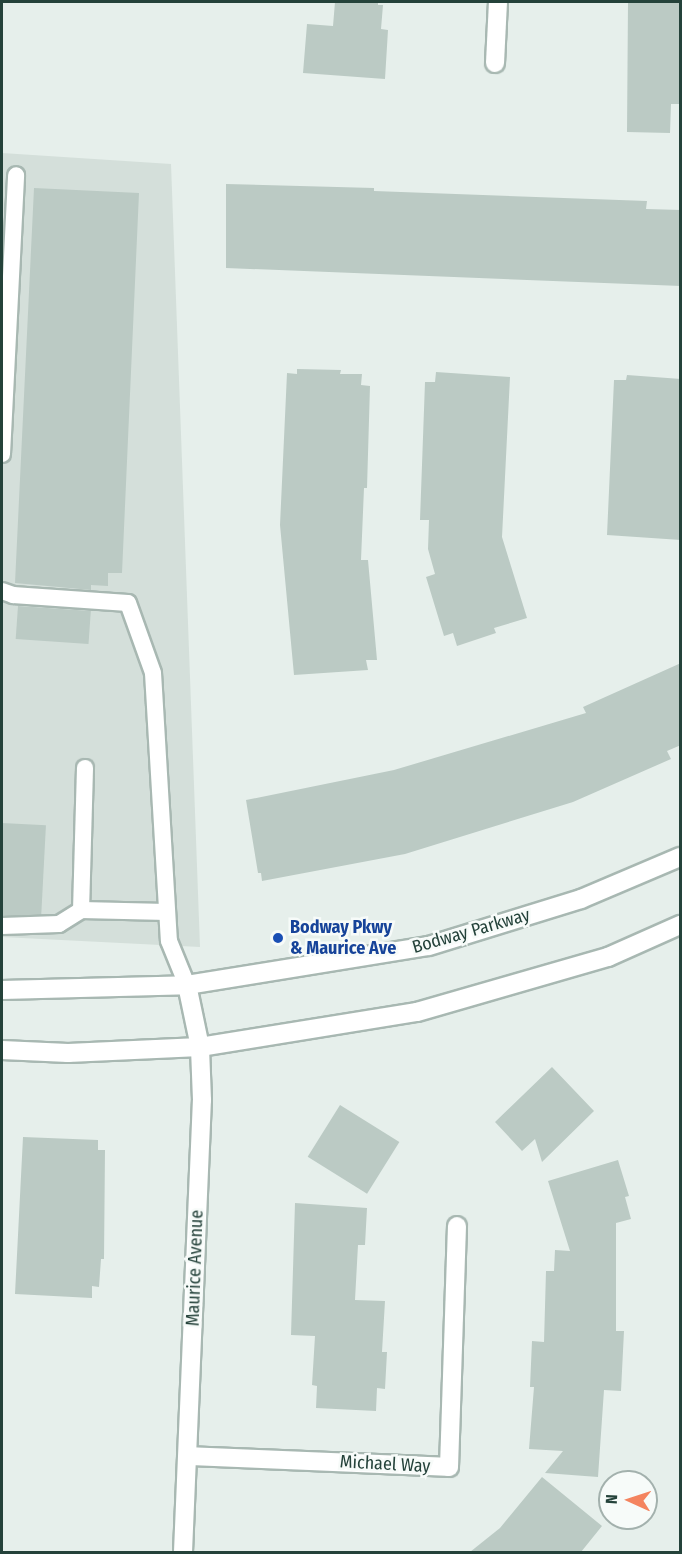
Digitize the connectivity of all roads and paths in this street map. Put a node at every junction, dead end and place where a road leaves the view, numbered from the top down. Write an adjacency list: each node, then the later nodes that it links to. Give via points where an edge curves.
1 (498, 2): 2 (street)
2 (495, 63)
3 (16, 175): 4 (lane)
4 (2, 454)
5 (2, 591): 9 (lane, via 128,603 153,673)
6 (85, 768): 8 (lane)
7 (681, 857): 12 (street, Bodway Parkway, via 581,899 429,946)
8 (81, 909): 9 (lane); 11 (lane, via 59,924)
9 (167, 912): 12 (lane, via 169,941)
10 (681, 925): 14 (street, via 608,957 417,1012)
11 (2, 926)
12 (187, 986): 13 (street, Bodway Parkway); 14 (street, Maurice Avenue)
13 (2, 990)
14 (200, 1047): 15 (street, via 68,1053); 17 (street, Maurice Avenue, via 202,1100)
15 (2, 1050)
16 (457, 1226): 17 (street, Michael Way, via 449,1467)
17 (188, 1456): 18 (street, Maurice Avenue)
18 (183, 1552)

